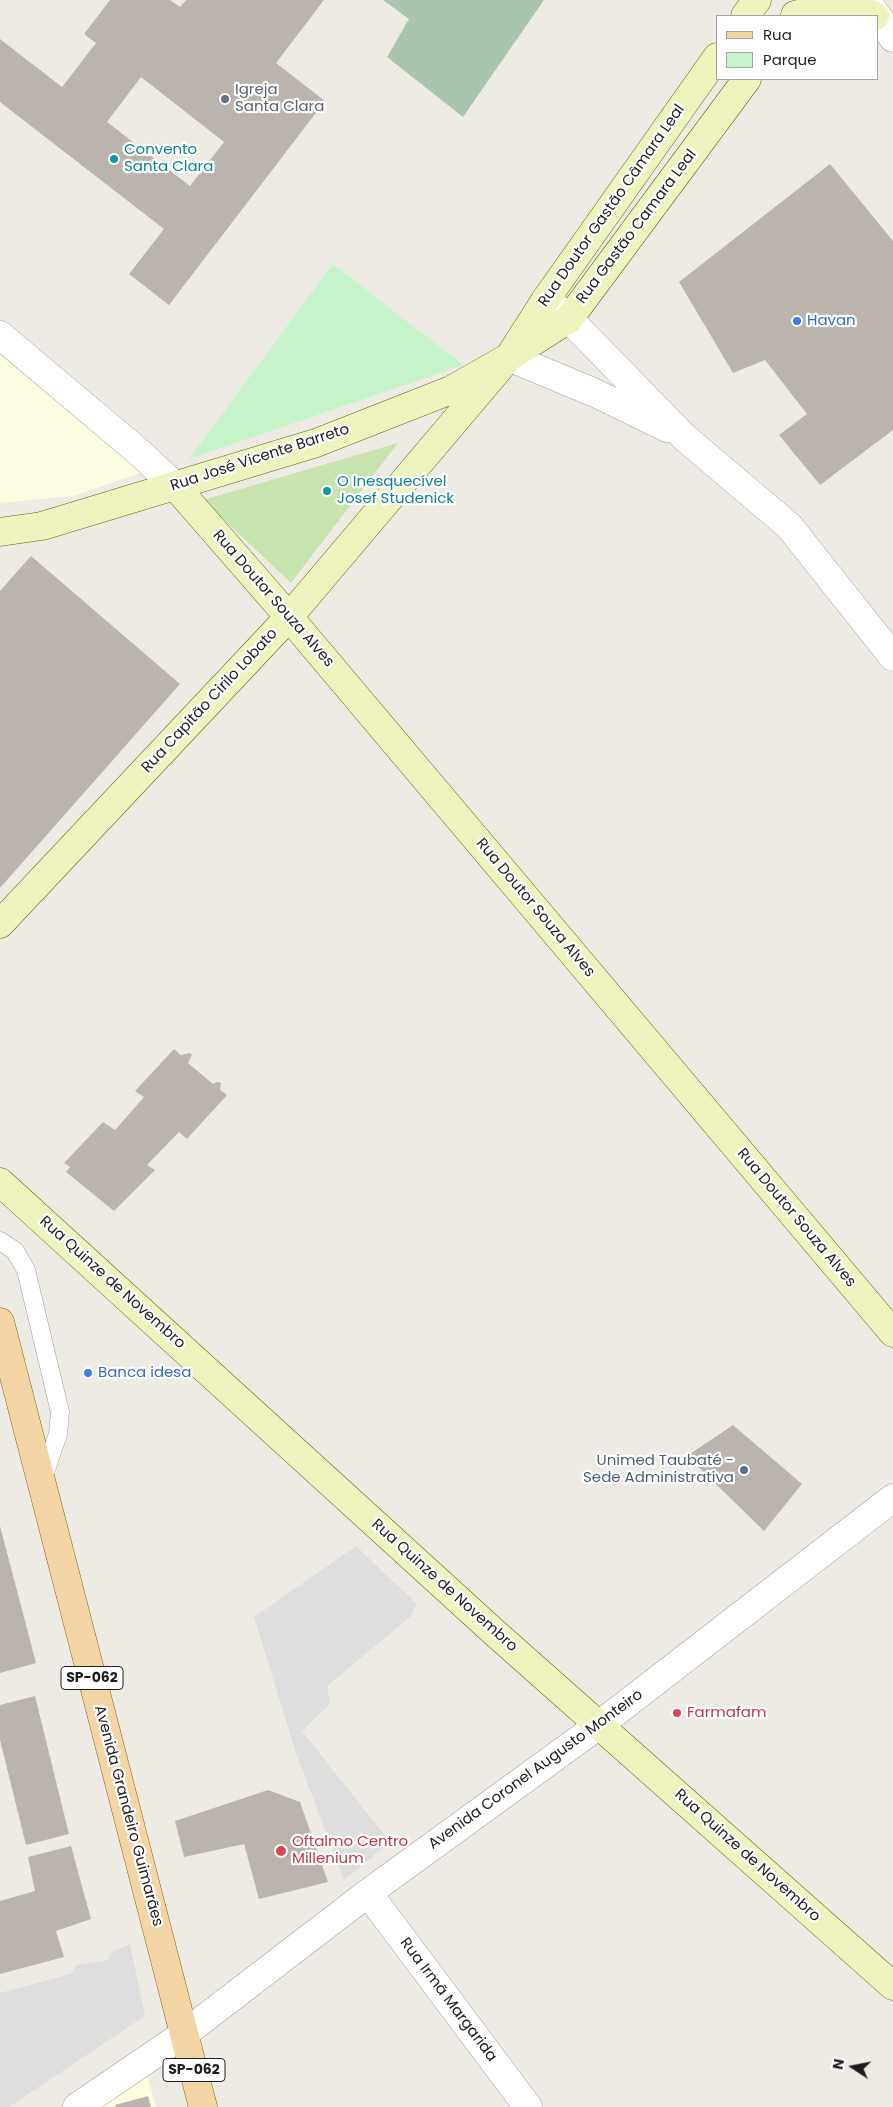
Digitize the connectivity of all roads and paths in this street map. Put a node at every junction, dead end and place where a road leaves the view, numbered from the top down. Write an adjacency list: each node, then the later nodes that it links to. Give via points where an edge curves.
1 (757, 0): 3 (main road)
2 (797, 10): 4 (main road, via 841,6 857,8)
3 (746, 15)
4 (872, 15)
5 (716, 57): 7 (main road, Rua Doutor Gastão Câmara Leal)
6 (746, 80): 8 (main road, Rua Gastão Camara Leal)
7 (546, 299): 8 (street); 10 (main road, Rua Doutor Gastão Câmara Leal)
8 (570, 319): 10 (main road, Rua Gastão Camara Leal); 11 (street)
9 (0, 335): 12 (street, via 140,453)
10 (509, 357): 11 (street); 12 (main road, Rua José Vicente Barreto, via 451,390 390,415 316,442); 14 (main road, Rua Capitão Cirilo Lobato)
11 (684, 436): 15 (street, via 789,526)
12 (174, 486): 13 (main road, Rua José Vicente Barreto, via 42,526); 14 (main road, Rua Doutor Souza Alves)
13 (0, 532)
14 (289, 617): 16 (main road, Rua Capitão Cirilo Lobato); 20 (main road, Rua Doutor Souza Alves)
15 (893, 657)
16 (0, 924)
17 (0, 1182): 23 (main road, Rua Quinze de Novembro)
18 (0, 1242): 21 (lane, via 15,1251 26,1270 60,1412 58,1434)
19 (0, 1322): 21 (main road, Avenida Grandeiro Guimarães / SP-062)
20 (893, 1332)
21 (42, 1482): 26 (main road, Avenida Grandeiro Guimarães / SP-062)
22 (893, 1498): 23 (street, Avenida Coronel Augusto Monteiro)
23 (599, 1725): 24 (street, Avenida Coronel Augusto Monteiro); 25 (main road, Rua Quinze de Novembro)
24 (368, 1893): 26 (street, Avenida Coronel Augusto Monteiro); 29 (street, Rua Irmã Margarida)
25 (893, 1986)
26 (184, 2034): 27 (street, Avenida Coronel Augusto Monteiro); 28 (main road, Avenida Grandeiro Guimarães / SP-062)
27 (77, 2107)
28 (202, 2107)
29 (528, 2107)

